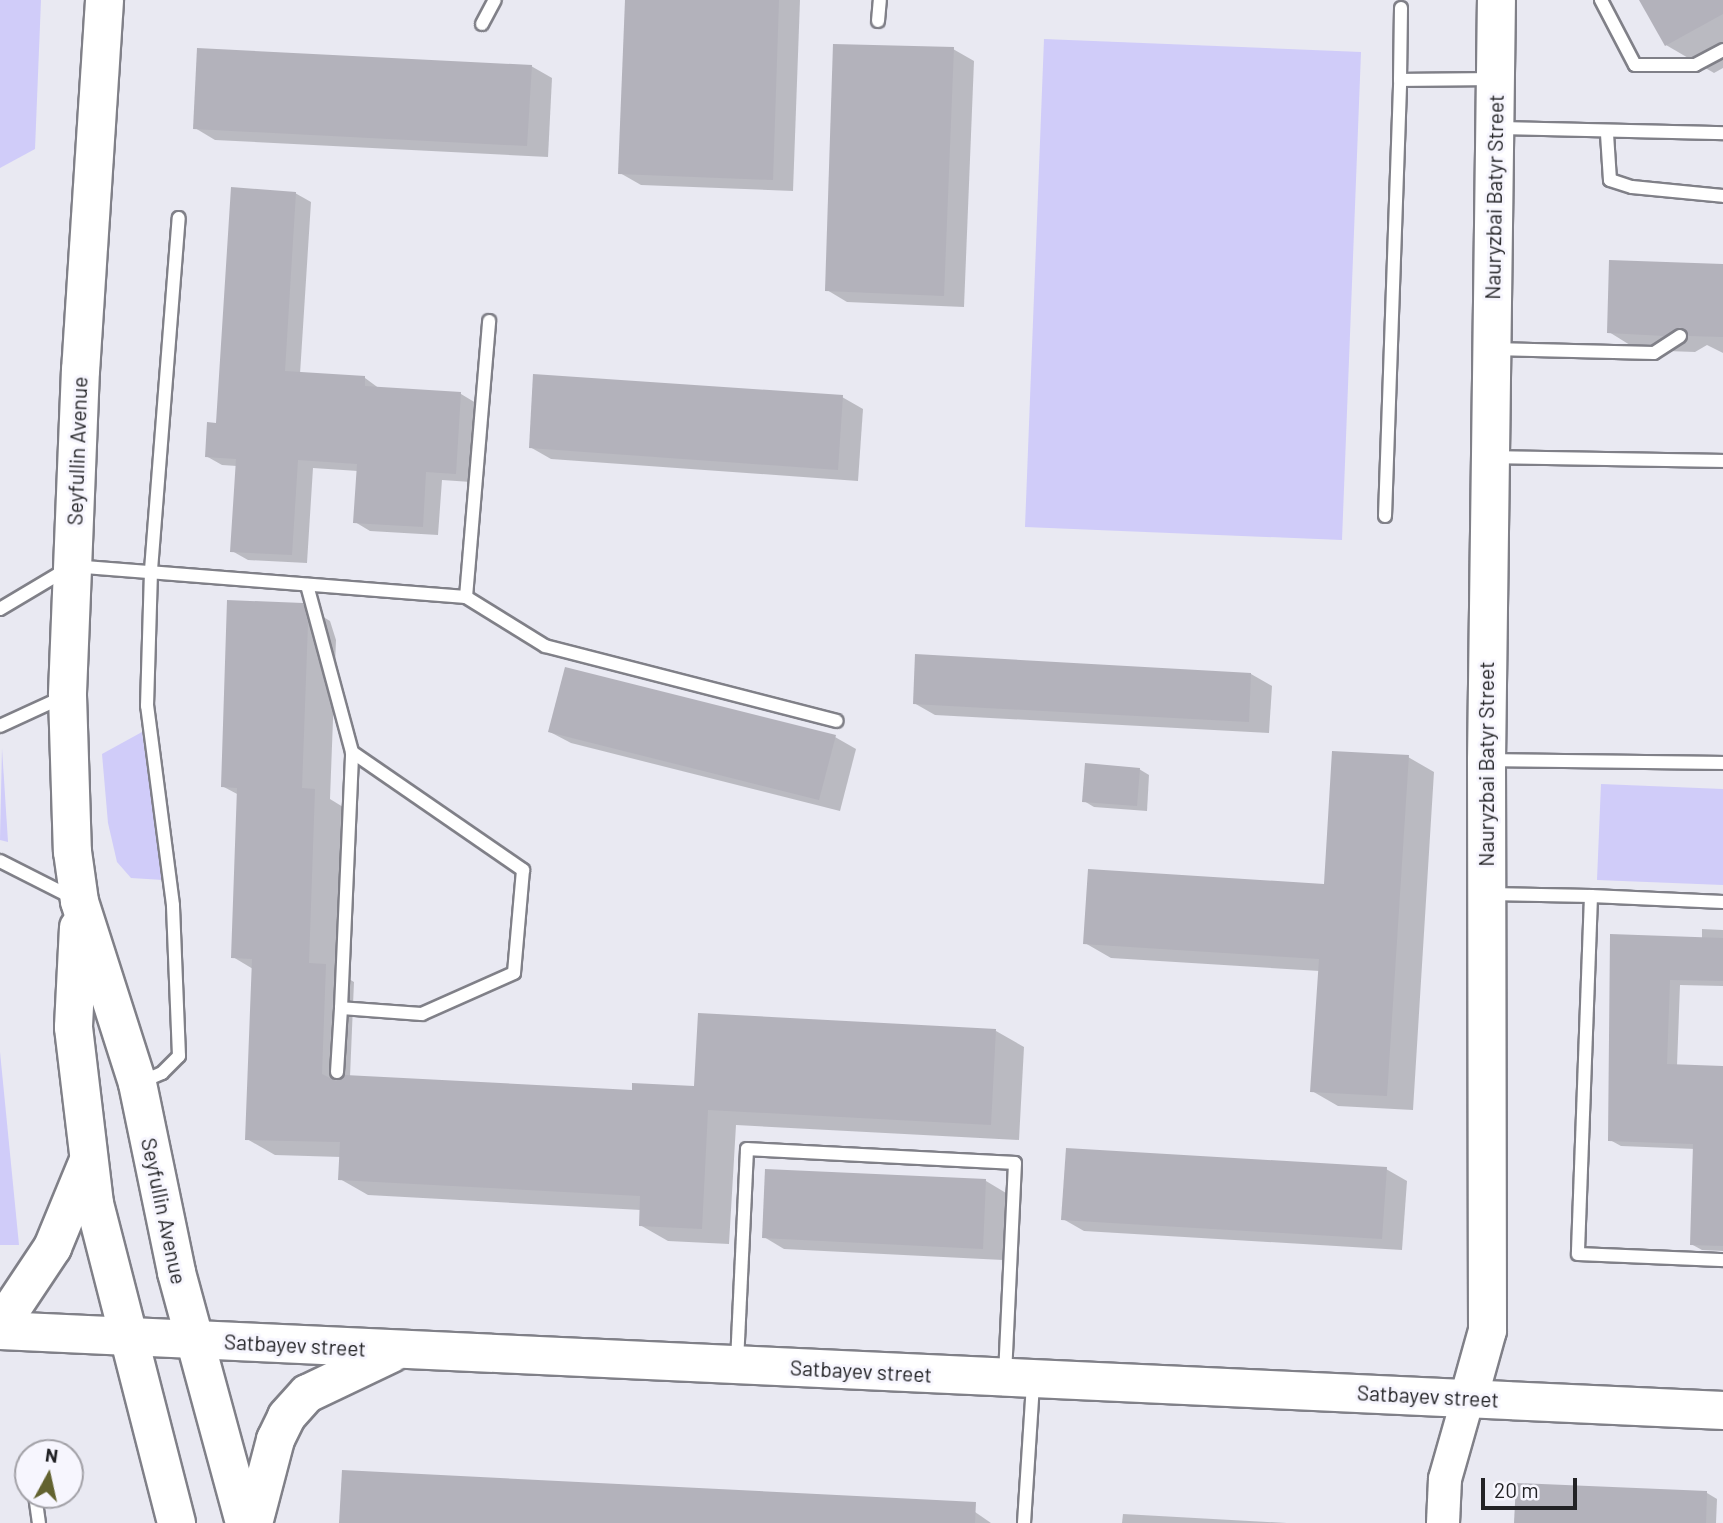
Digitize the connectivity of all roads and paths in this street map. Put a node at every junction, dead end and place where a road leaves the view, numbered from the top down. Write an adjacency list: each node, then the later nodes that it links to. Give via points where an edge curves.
1 (104, 0): 23 (main road, Seyfullin Avenue)
2 (495, 0): 8 (lane)
3 (880, 0): 7 (lane)
4 (1496, 0): 10 (main road, Nauryzbai Batyr Street)
5 (1601, 0): 9 (lane, via 1635,65 1695,65)
6 (1401, 8): 11 (lane)
7 (878, 21)
8 (482, 24)
9 (1723, 50)
10 (1496, 79): 11 (lane); 12 (main road, Nauryzbai Batyr Street)
11 (1400, 80): 22 (lane)
12 (1495, 128): 14 (lane); 19 (main road, Nauryzbai Batyr Street)
13 (1723, 133): 14 (lane)
14 (1607, 134): 15 (lane, via 1610,180 1633,187)
15 (1723, 195)
16 (179, 218): 24 (lane)
17 (489, 321): 26 (lane)
18 (1680, 336): 19 (lane, via 1654,353)
19 (1491, 349): 20 (main road, Nauryzbai Batyr Street)
20 (1488, 457): 21 (lane); 32 (main road, Nauryzbai Batyr Street)
21 (1723, 461)
22 (1385, 516)
23 (72, 566): 24 (lane); 27 (lane); 28 (main road, Seyfullin Avenue)
24 (151, 570): 25 (lane); 41 (lane, via 147,706 173,905 179,1056 162,1073)
25 (307, 585): 26 (lane); 31 (lane)
26 (466, 597): 29 (lane, via 545,646)
27 (0, 609)
28 (67, 695): 30 (lane); 37 (main road, Seyfullin Avenue, via 72,850)
29 (836, 721)
30 (0, 726)
31 (352, 752): 39 (lane); 39 (lane, via 523,870 514,973 422,1014)
32 (1486, 760): 33 (lane); 35 (main road, Nauryzbai Batyr Street)
33 (1723, 763)
34 (0, 861): 37 (lane)
35 (1486, 894): 36 (lane); 50 (main road, Nauryzbai Batyr Street, via 1487,1330)
36 (1591, 896): 38 (lane); 43 (lane, via 1578,1254)
37 (79, 901): 41 (main road, Seyfullin Avenue); 42 (main road, Seyfullin Avenue, via 74,1027)
38 (1723, 902)
39 (341, 1008): 40 (lane)
40 (337, 1072)
41 (137, 1083): 46 (main road, Seyfullin Avenue)
42 (87, 1161): 44 (main road, via 52,1247); 45 (main road, Seyfullin Avenue)
43 (1723, 1260)
44 (0, 1328): 45 (main road, Satbayev street)
45 (126, 1336): 46 (main road, Satbayev street); 52 (main road, Seyfullin Avenue)
46 (193, 1340): 47 (main road, Satbayev street); 53 (main road, Seyfullin Avenue)
47 (398, 1349): 48 (main road, Satbayev street); 54 (main road, via 307,1393 286,1416 275,1439)
48 (737, 1365): 49 (main road, Satbayev street); 49 (lane, via 747,1149 1015,1163)
49 (1019, 1378): 50 (main road, Satbayev street); 55 (lane)
50 (1468, 1398): 51 (main road, Satbayev street); 56 (street, Nauryzbai Batyr Street, via 1445,1479)
51 (1723, 1410)
52 (176, 1523)
53 (244, 1523)
54 (253, 1523)
55 (1024, 1523)
56 (1443, 1523)

